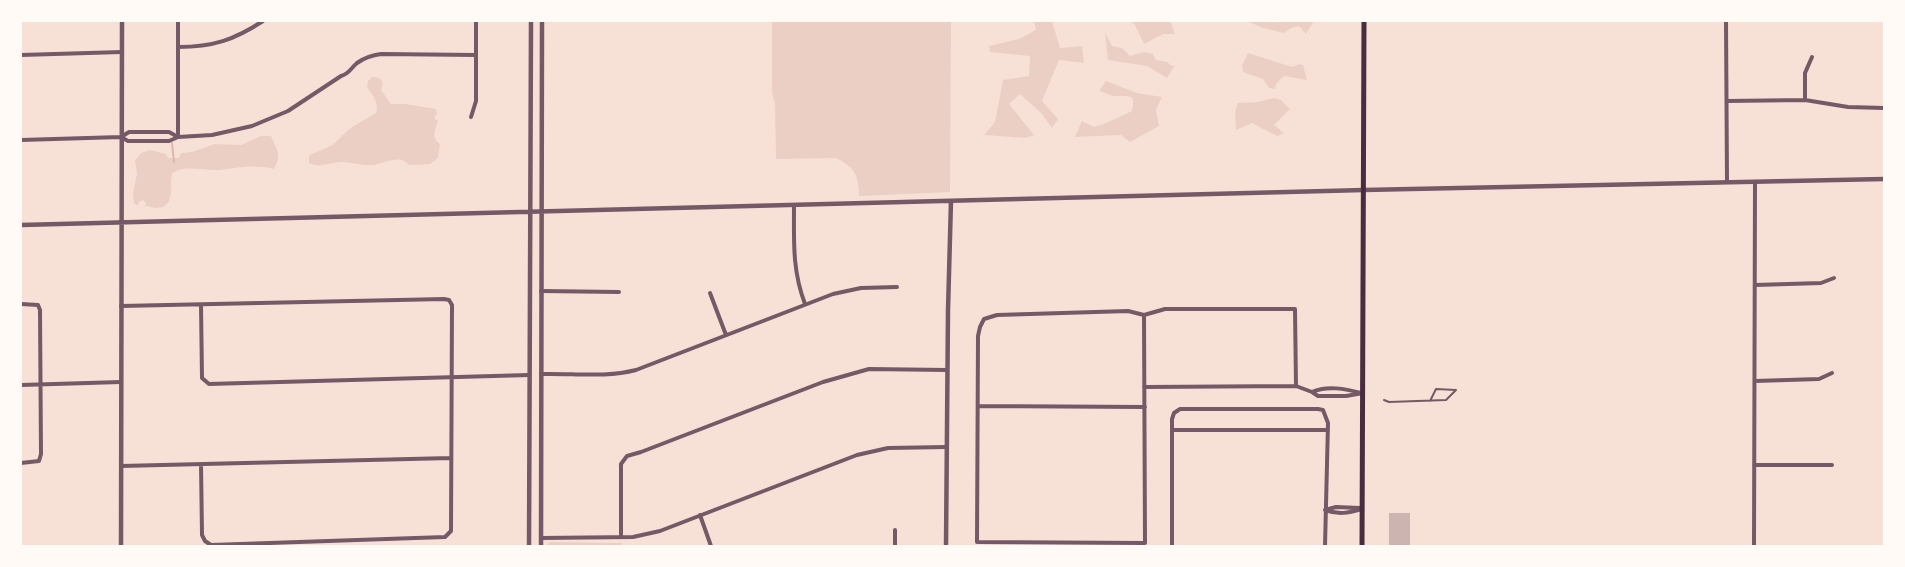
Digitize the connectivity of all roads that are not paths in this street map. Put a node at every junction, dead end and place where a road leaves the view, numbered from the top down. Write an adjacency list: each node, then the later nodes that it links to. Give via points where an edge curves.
1 (122, 21): 10 (street)
2 (178, 21): 9 (street)
3 (264, 21): 9 (street, via 226,42)
4 (476, 21): 12 (street)
5 (531, 21): 28 (street)
6 (542, 21): 27 (street)
7 (1364, 21): 24 (main road)
8 (1726, 21): 15 (street)
9 (178, 47): 19 (street)
10 (122, 52): 11 (street); 18 (street)
11 (21, 55)
12 (476, 55): 17 (street, via 476,101); 19 (street, via 371,56 356,64 348,74 269,120 225,133)
13 (1812, 57): 14 (street, via 1805,73)
14 (1804, 100): 15 (street); 16 (street, via 1848,107)
15 (1726, 101): 22 (street)
16 (1884, 108)
17 (471, 116)
18 (121, 137): 19 (street, via 128,141 169,141); 19 (street, via 128,132 169,132); 20 (street); 29 (street)
19 (178, 137)
20 (21, 140)
21 (1884, 179): 23 (street)
22 (1727, 182): 23 (street); 24 (street)
23 (1755, 182): 32 (street)
24 (1364, 190): 25 (street); 55 (main road)
25 (951, 200): 26 (street); 43 (street)
26 (794, 205): 27 (street); 38 (street, via 795,270)
27 (542, 211): 28 (street); 34 (street)
28 (530, 212): 29 (street); 46 (street)
29 (122, 223): 30 (street); 40 (street)
30 (21, 225)
31 (1834, 278): 32 (street, via 1821,283)
32 (1755, 285): 48 (street)
33 (897, 287): 38 (street, via 847,290)
34 (541, 291): 35 (street); 45 (street)
35 (618, 292)
36 (710, 293): 42 (street)
37 (21, 304): 51 (street, via 38,305 40,310)
38 (805, 304): 42 (street)
39 (201, 305): 40 (street); 47 (street, via 202,378 209,384); 47 (street, via 448,300 452,305)
40 (121, 306): 49 (street)
41 (1144, 315): 52 (street, via 1165,309 1295,309); 53 (street); 58 (street, via 1128,311 1033,313 997,314 984,319 978,336)
42 (726, 335): 45 (street, via 620,374)
43 (947, 370): 62 (street); 73 (street, via 869,369 823,382 627,456 621,464)
44 (1832, 373): 48 (street, via 1819,379)
45 (541, 374): 74 (street)
46 (530, 375): 47 (street); 78 (street)
47 (450, 377): 63 (street)
48 (1755, 381): 66 (street)
49 (121, 382): 51 (street); 68 (street)
50 (21, 384): 51 (street)
51 (41, 384): 64 (street, via 41,454 39,461)
52 (1296, 386): 53 (street); 54 (street)
53 (1144, 387): 59 (street)
54 (1312, 392): 55 (street, via 1346,389); 55 (street, via 1318,396)
55 (1363, 393): 69 (main road)
56 (1384, 400): 57 (lane)
57 (1430, 401): 57 (lane, via 1446,400 1456,390 1436,389)
58 (978, 406): 59 (street); 76 (street, via 977,542)
59 (1144, 407): 76 (street, via 1146,543)
60 (1172, 430): 61 (street); 61 (street, via 1174,413 1180,409 1318,409 1326,415); 83 (street)
61 (1328, 430): 70 (street)
62 (946, 447): 71 (street, via 888,448 857,455); 82 (street)
63 (451, 458): 65 (street); 75 (street, via 451,531 445,538)
64 (21, 463)
65 (201, 464): 68 (street); 75 (street, via 204,540 211,544)
66 (1754, 465): 67 (street); 86 (street)
67 (1832, 465)
68 (121, 466): 77 (street)
69 (1362, 509): 70 (street, via 1346,514); 85 (main road)
70 (1325, 510): 84 (street)
71 (700, 516): 73 (street, via 652,534); 80 (street)
72 (895, 530): 81 (street)
73 (621, 537): 74 (street)
74 (541, 538): 79 (street)
75 (316, 543)
76 (1054, 545)
77 (121, 546)
78 (529, 546)
79 (541, 546)
80 (711, 546)
81 (895, 546)
82 (946, 546)
83 (1172, 546)
84 (1325, 546)
85 (1362, 546)
86 (1754, 546)

